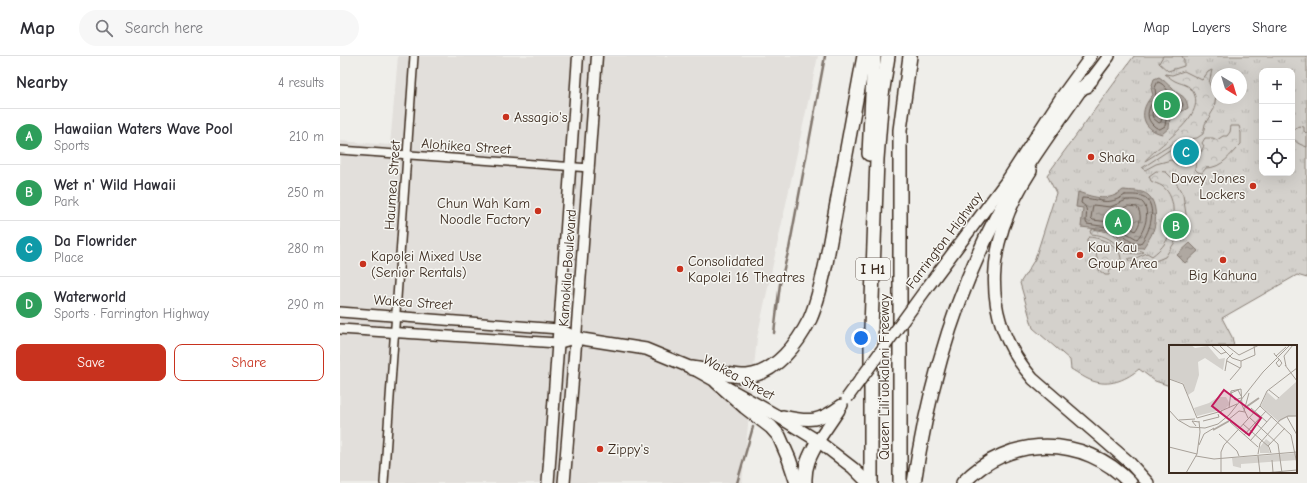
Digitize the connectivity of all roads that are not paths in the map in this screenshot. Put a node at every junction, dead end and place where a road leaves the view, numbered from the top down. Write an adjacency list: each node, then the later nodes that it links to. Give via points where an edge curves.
1 (414, 56): 12 (street, Haumea Street)
2 (578, 56): 13 (main road, Kamokila Boulevard)
3 (597, 56): 14 (main road, Kamokila Boulevard)
4 (864, 56): 23 (highway, via 826,263 810,318 779,362 761,373 745,376)
5 (874, 56): 17 (highway, via 868,252)
6 (888, 56): 17 (highway, Queen Liliʻuokalani Freeway / I H1, via 877,159)
7 (910, 56): 35 (highway, Queen Liliʻuokalani Freeway / I H1, via 900,130)
8 (1092, 56): 25 (main road, Farrington Highway, bridge, via 1062,96 1008,179)
9 (1108, 56): 10 (main road)
10 (1091, 80): 36 (highway, via 1079,91 1021,176 999,212 970,274 937,367); 39 (main road, via 1026,178 1010,211 1000,238 994,292 998,317 1021,365 1033,379 1129,462)
11 (340, 150): 12 (street, Alohikea Street)
12 (407, 154): 13 (street, Alohikea Street); 16 (street, Haumea Street)
13 (571, 167): 14 (street, Alohikea Street); 19 (main road, Kamokila Boulevard)
14 (590, 168): 21 (main road, Kamokila Boulevard)
15 (340, 312): 16 (street, Wakea Street)
16 (396, 316): 19 (street, Wakea Street); 20 (street, Haumea Street)
17 (871, 328): 34 (highway, Queen Liliʻuokalani Freeway / I H1)
18 (340, 329): 20 (street, Wakea Street)
19 (559, 329): 21 (main road, Wakea Street); 22 (main road, Kamokila Boulevard)
20 (394, 333): 22 (street, Wakea Street); 28 (street, Haumea Street)
21 (576, 338): 22 (main road, Wakea Street); 23 (main road, Wakea Street, via 646,349); 30 (main road, Kamokila Boulevard)
22 (558, 343): 29 (main road, Kamokila Boulevard)
23 (692, 368): 24 (main road, Wakea Street)
24 (717, 382): 26 (main road, Wakea Street); 31 (highway, via 779,436)
25 (844, 402): 26 (main road, via 827,415 816,419); 27 (main road, Farrington Highway)
26 (776, 415): 27 (main road, Wakea Street)
27 (818, 441): 32 (highway, via 807,462); 33 (main road, Wakea Street)
28 (384, 483)
29 (548, 483)
30 (564, 483)
31 (797, 483)
32 (805, 483)
33 (868, 483)
34 (871, 483)
35 (900, 483)
36 (914, 483)
37 (963, 483): 38 (highway, via 996,458 1027,447 1048,446 1068,448 1091,455 1112,467)
38 (1130, 483)
39 (1148, 483)

